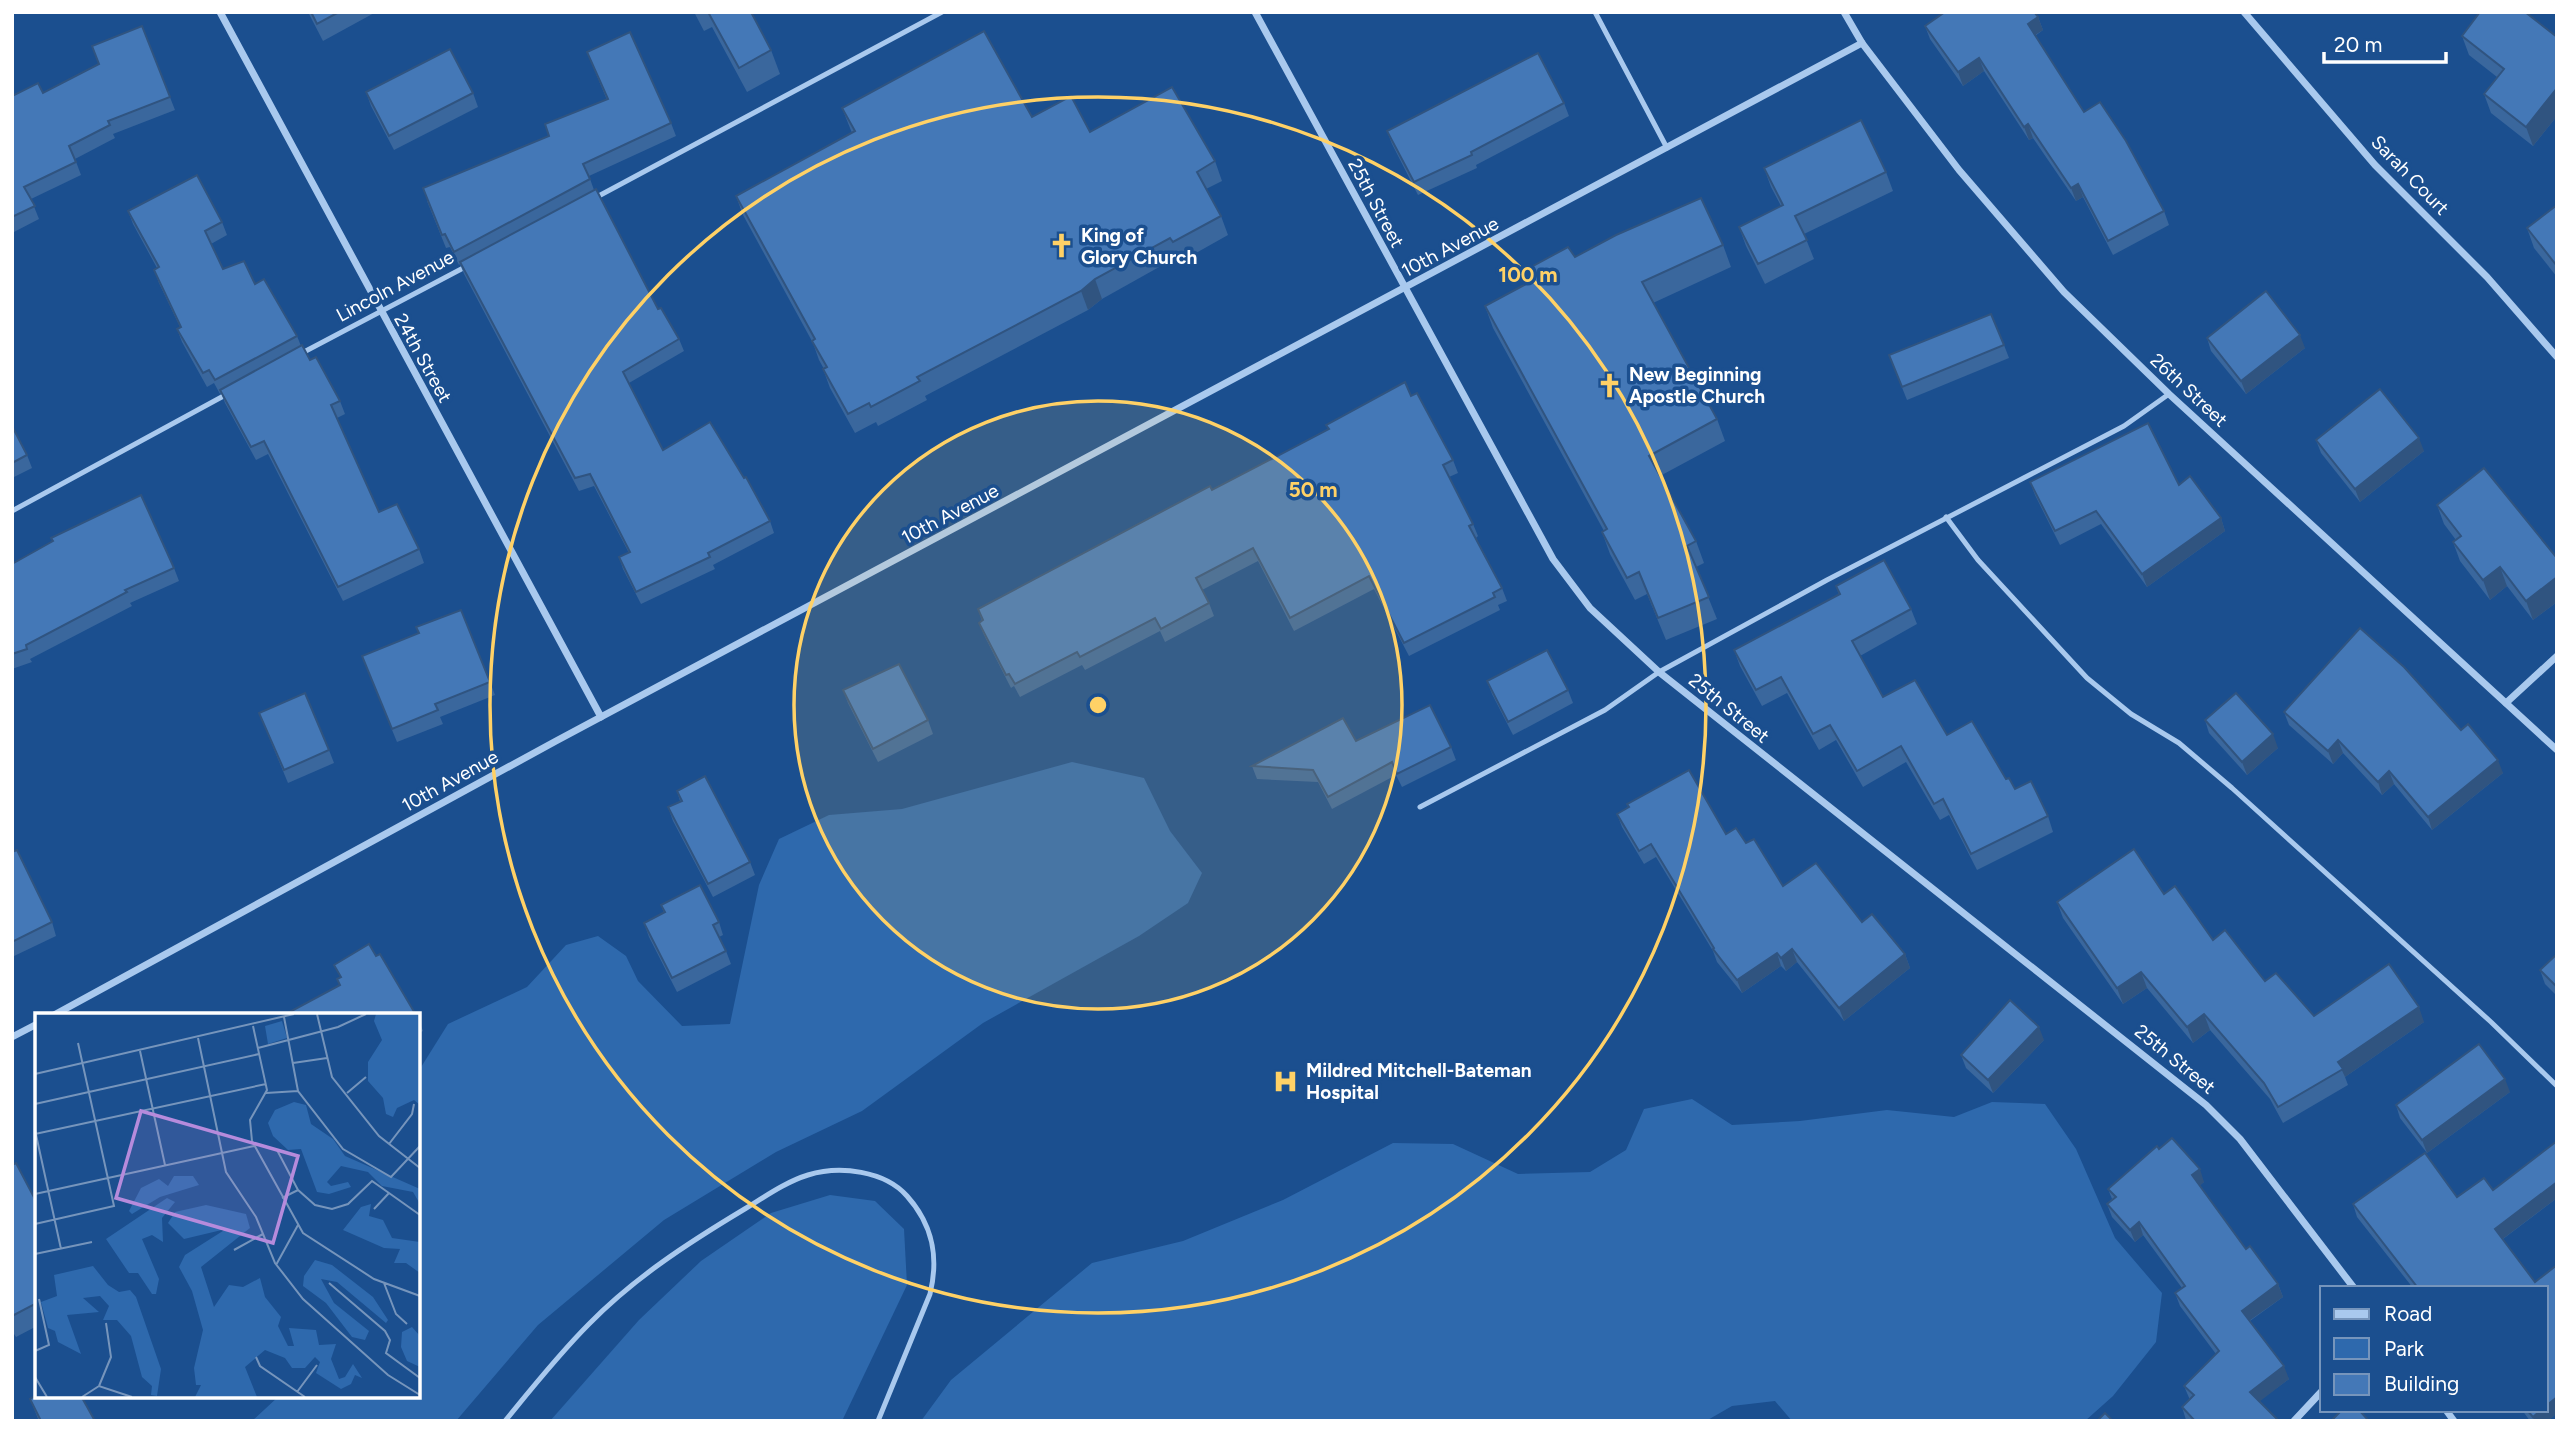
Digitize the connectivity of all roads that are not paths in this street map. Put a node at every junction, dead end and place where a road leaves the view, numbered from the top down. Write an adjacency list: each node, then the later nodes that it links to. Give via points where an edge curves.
1 (220, 12): 12 (street, 24th Street)
2 (942, 12): 9 (lane)
3 (1255, 12): 11 (street, 25th Street)
4 (1595, 12): 8 (lane)
5 (1844, 12): 7 (street, 26th Street)
6 (2244, 12): 13 (street, Sarah Court, via 2375,165 2487,276)
7 (1862, 43): 8 (street, 10th Avenue); 16 (street, 26th Street, via 1991,209 2064,292)
8 (1667, 148): 11 (street, 10th Avenue)
9 (591, 200)
10 (471, 264): 12 (lane, Lincoln Avenue)
11 (1405, 289): 20 (street, 25th Street, via 1553,559 1590,608); 22 (street, 10th Avenue)
12 (380, 312): 14 (lane, Lincoln Avenue); 22 (street, 24th Street)
13 (2557, 357)
14 (293, 358)
15 (232, 391): 17 (lane)
16 (2169, 394): 18 (lane, via 2124,426); 21 (street, 26th Street)
17 (12, 511)
18 (1945, 517): 20 (lane); 28 (lane, via 1978,560 2087,678 2131,714 2179,743 2232,788)
19 (2557, 656): 21 (street)
20 (1660, 672): 24 (lane, via 1605,710); 29 (street, 25th Street, via 2206,1105 2240,1139)
21 (2506, 703): 23 (street, 26th Street)
22 (601, 717): 25 (street, 10th Avenue)
23 (2557, 750)
24 (1420, 807)
25 (58, 1013)
26 (35, 1025): 27 (street)
27 (12, 1037)
28 (2557, 1086)
29 (2352, 1286)
30 (2320, 1393): 33 (street)
31 (505, 1421): 32 (lane, via 589,1324 636,1282 782,1186 809,1174 834,1171 881,1178 904,1192 921,1211 935,1251 930,1294)
32 (877, 1421)
33 (2294, 1421)

